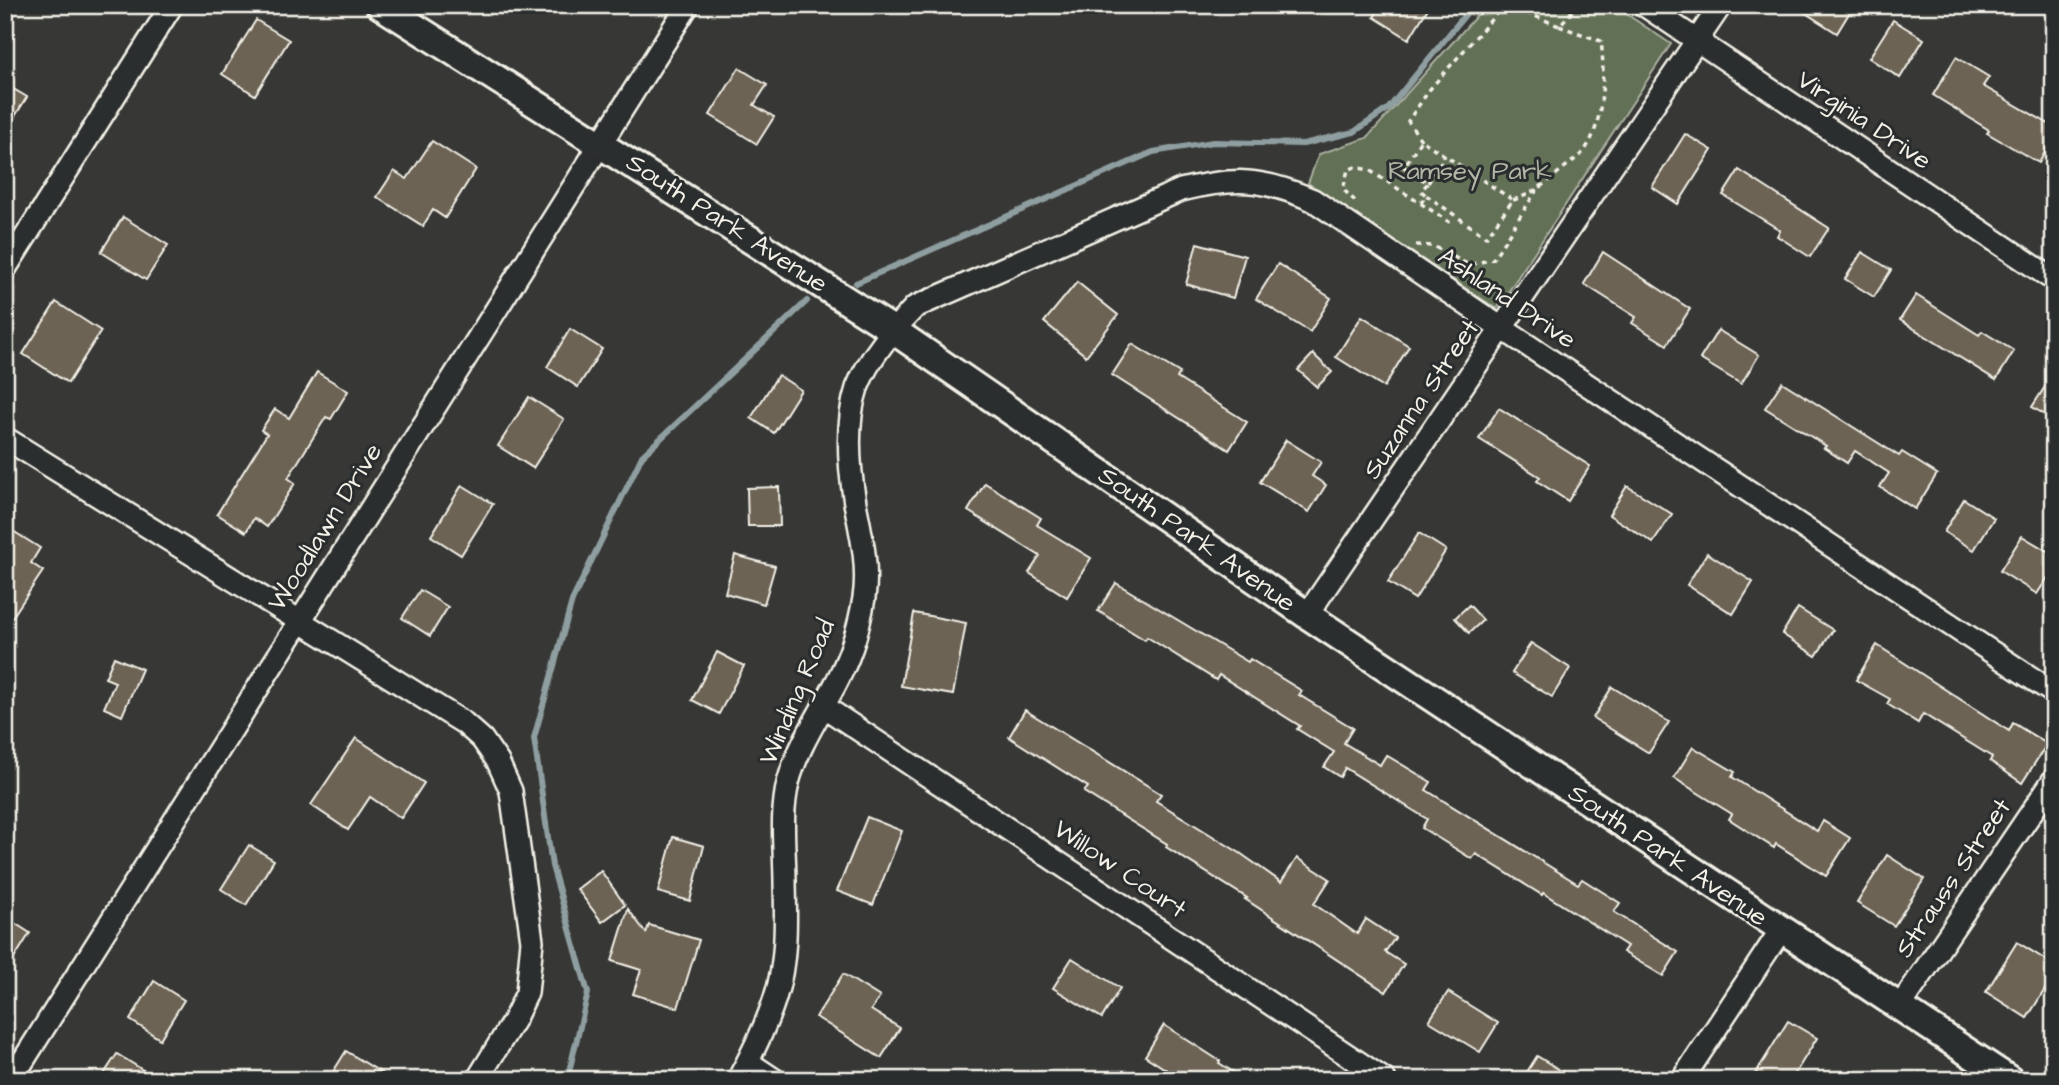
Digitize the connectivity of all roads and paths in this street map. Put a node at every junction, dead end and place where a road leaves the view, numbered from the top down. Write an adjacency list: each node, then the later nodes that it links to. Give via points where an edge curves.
1 (172, 5): 21 (street)
2 (380, 5): 11 (street, South Park Avenue)
3 (688, 5): 11 (street, Woodlawn Drive)
4 (1506, 5): 8 (path); 10 (path, via 1430,89 1408,121)
5 (1578, 5): 8 (path)
6 (1644, 5): 9 (street, Virginia Drive)
7 (1721, 5): 9 (street, Suzanna Street)
8 (1559, 26): 14 (path, via 1601,41 1601,112 1584,150)
9 (1697, 42): 22 (street, Virginia Drive); 23 (street, Suzanna Street)
10 (1421, 140): 12 (path); 13 (path, via 1404,167)
11 (601, 143): 24 (street, South Park Avenue); 27 (street, Woodlawn Drive)
12 (1445, 155): 13 (path); 16 (path)
13 (1428, 183): 15 (path, via 1421,191)
14 (1539, 187): 16 (path); 20 (path, via 1493,260 1469,265 1417,243)
15 (1426, 195): 16 (path, via 1486,237); 17 (path)
16 (1513, 200)
17 (1421, 203): 18 (path, via 1368,170 1355,167 1348,170 1343,189); 19 (path)
18 (1360, 208)
19 (1454, 225)
20 (1404, 262): 23 (street, Ashland Drive); 24 (street, Ashland Drive, via 1313,200 1247,180 1214,182 1181,190 915,307)
21 (5, 270)
22 (2054, 280)
23 (1503, 329): 26 (street, Suzanna Street); 28 (street, Ashland Drive)
24 (893, 330): 26 (street, South Park Avenue); 29 (street, Winding Road, via 858,388 851,419 852,484 865,553 864,596 842,672)
25 (5, 438): 27 (street)
26 (1307, 615): 31 (street, South Park Avenue)
27 (299, 621): 34 (street, Woodlawn Drive); 35 (street, via 464,723 498,762 511,791 532,966 527,993 514,1020)
28 (2054, 693)
29 (823, 706): 33 (street, Winding Road, via 789,780 783,808 785,937 781,969 775,997); 37 (street, Willow Court)
30 (2054, 779): 32 (street, Strauss Street)
31 (1781, 930): 32 (street, South Park Avenue); 38 (street)
32 (1899, 1008): 39 (street, South Park Avenue)
33 (743, 1071): 36 (street)
34 (11, 1080)
35 (477, 1080)
36 (775, 1080)
37 (1385, 1080)
38 (1682, 1080)
39 (2010, 1080)

